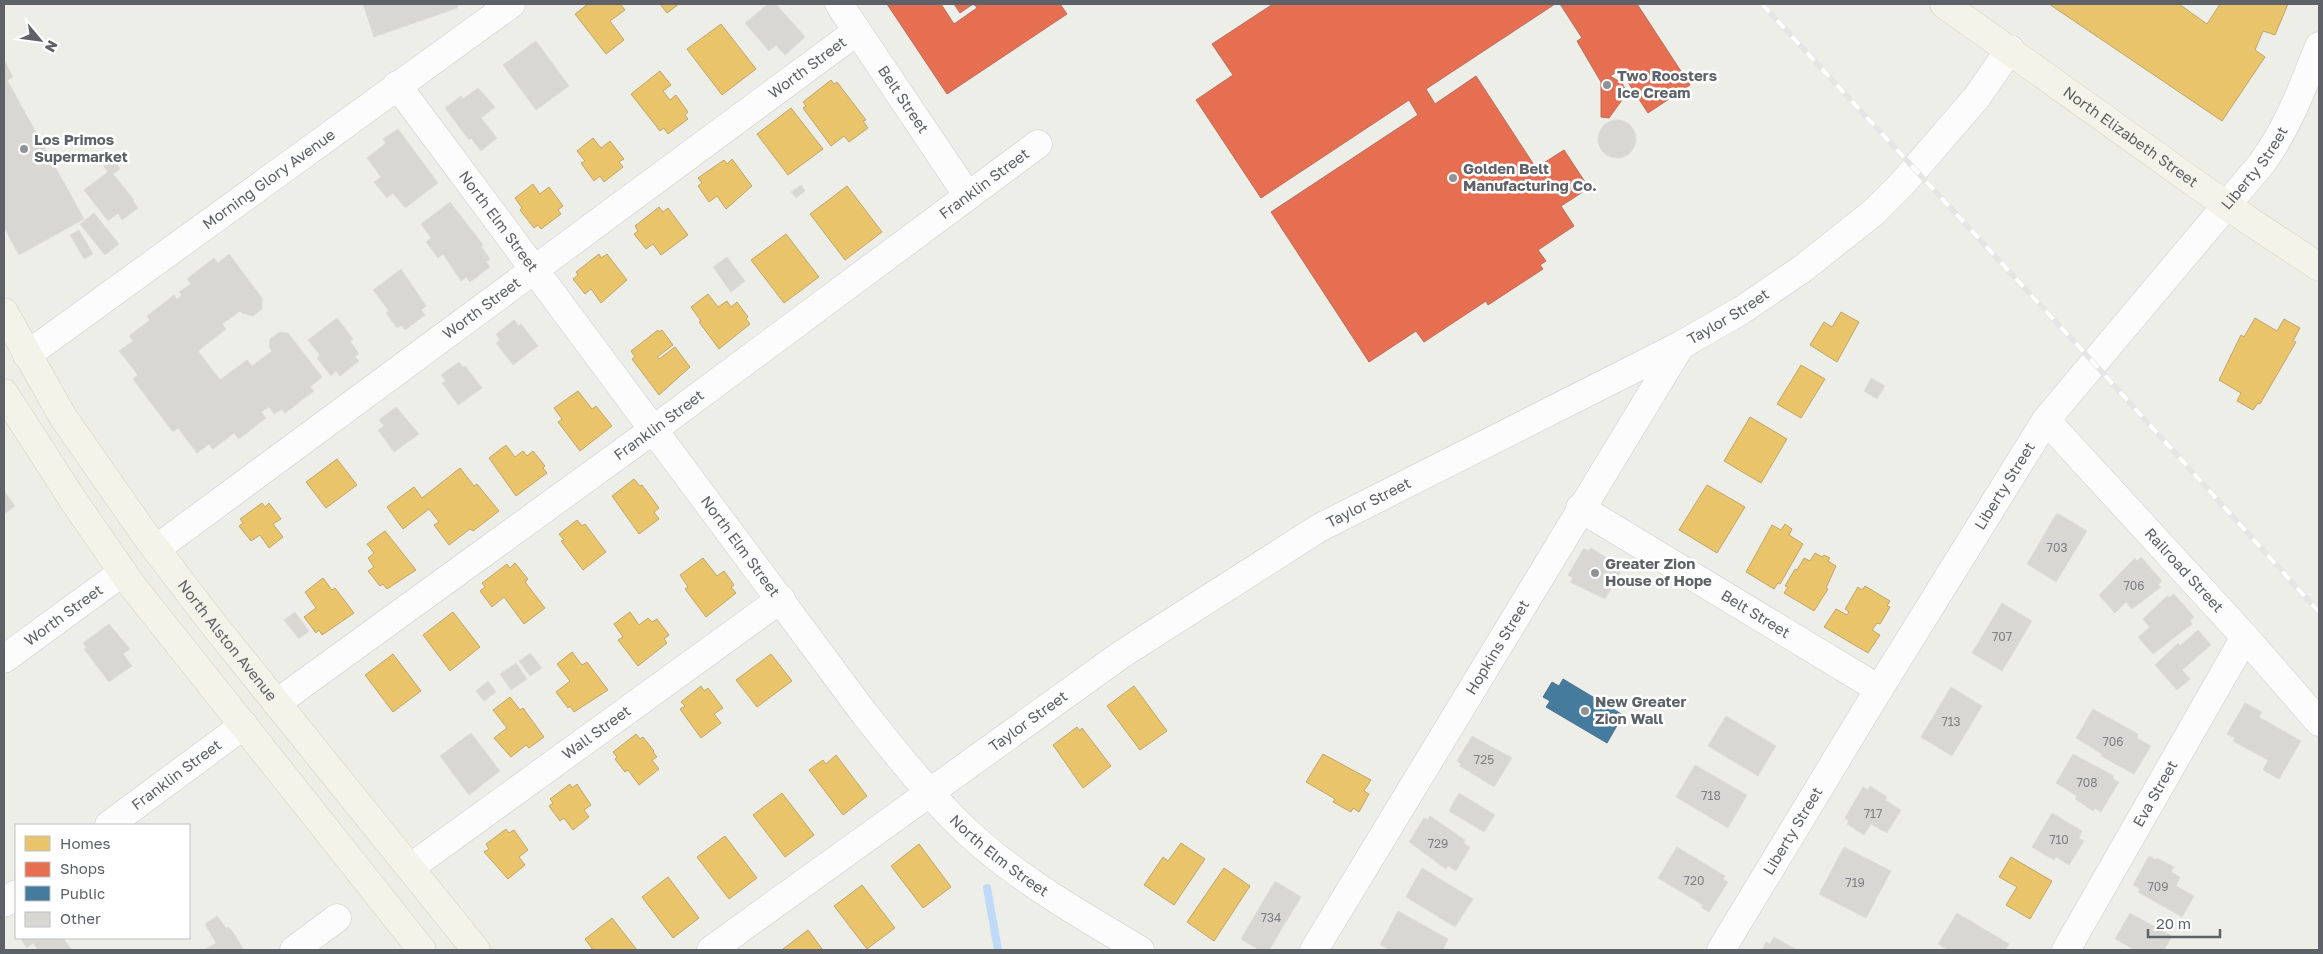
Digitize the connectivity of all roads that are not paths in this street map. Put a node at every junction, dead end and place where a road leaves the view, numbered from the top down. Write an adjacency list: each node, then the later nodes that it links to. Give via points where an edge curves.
1 (839, 4): 4 (street, Belt Street)
2 (1944, 4): 6 (main road, North Elizabeth Street)
3 (498, 8): 7 (street, Morning Glory Avenue)
4 (856, 32): 9 (street, Belt Street); 12 (street, Worth Street)
5 (2319, 46): 10 (street, Liberty Street, via 2295,108 2274,146)
6 (2010, 49): 10 (main road, North Elizabeth Street); 14 (street, Taylor Street, via 1977,97 1901,186 1874,212 1802,270 1742,310)
7 (397, 85): 12 (street, North Elm Street); 15 (street, Morning Glory Avenue)
8 (1038, 144): 9 (street, Franklin Street)
9 (968, 196): 18 (street, Franklin Street)
10 (2227, 206): 11 (main road, North Elizabeth Street); 17 (street, Liberty Street)
11 (2319, 267)
12 (534, 269): 18 (street, North Elm Street); 20 (street, Worth Street)
13 (4, 312): 15 (main road, North Alston Avenue)
14 (1681, 344): 19 (street, Hopkins Street); 29 (street, Taylor Street, via 1319,528 1122,654)
15 (27, 355): 20 (main road, North Alston Avenue, via 84,448)
16 (4, 393): 21 (main road)
17 (2046, 420): 23 (street, Railroad Street); 25 (street, Liberty Street)
18 (653, 430): 22 (street, North Elm Street); 26 (street, Franklin Street)
19 (1580, 508): 25 (street, Belt Street); 40 (street, Hopkins Street)
20 (156, 549): 26 (main road, North Alston Avenue)
21 (123, 572): 24 (street, Worth Street); 28 (main road)
22 (780, 599): 29 (street, North Elm Street, via 864,713); 31 (street, Wall Street)
23 (2245, 637): 27 (street, Railroad Street); 42 (street, Eva Street)
24 (4, 660)
25 (1879, 689): 41 (street, Liberty Street)
26 (278, 702): 31 (main road, North Alston Avenue)
27 (2319, 722)
28 (244, 725): 30 (street, Franklin Street); 36 (main road)
29 (930, 792): 38 (street, Taylor Street); 39 (street, North Elm Street, via 952,817 993,853 1062,902)
30 (110, 824)
31 (411, 867): 37 (main road, North Alston Avenue)
32 (15, 895): 33 (street)
33 (4, 903)
34 (337, 918): 35 (street)
35 (294, 950)
36 (422, 950)
37 (476, 950)
38 (711, 950)
39 (1140, 950)
40 (1314, 950)
41 (1721, 950)
42 (2066, 950)

